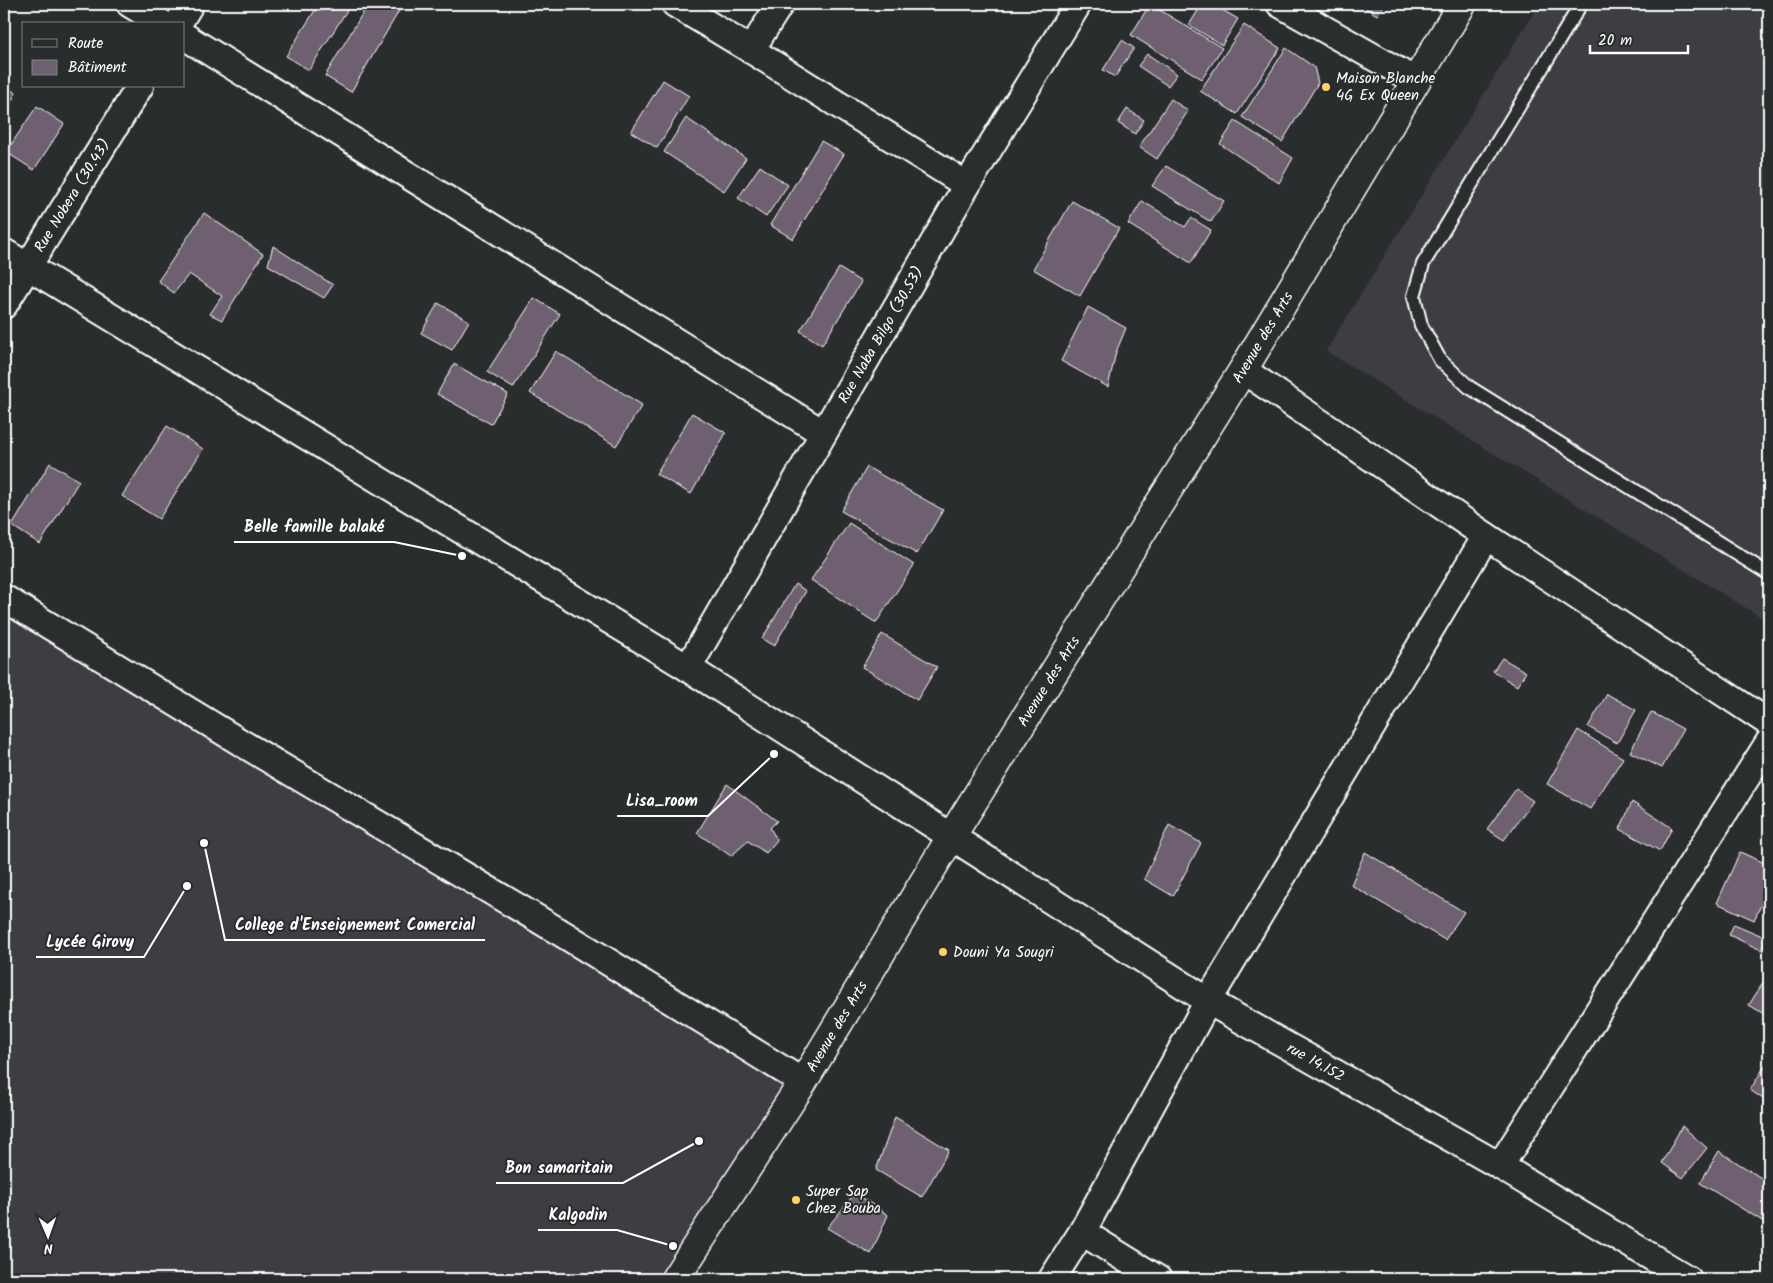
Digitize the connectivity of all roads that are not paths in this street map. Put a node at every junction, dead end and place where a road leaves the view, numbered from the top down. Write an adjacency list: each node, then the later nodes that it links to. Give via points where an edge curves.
1 (130, 4): 9 (street)
2 (190, 4): 10 (street)
3 (675, 4): 12 (street)
4 (780, 4): 12 (street)
5 (1078, 4): 15 (street, Rue Naba Bilgo (30.53))
6 (1280, 4): 13 (street)
7 (1462, 4): 13 (street, Avenue des Arts)
8 (1581, 4): 22 (lane, via 1423,264 1414,296 1421,325 1440,360 1469,387)
9 (160, 22)
10 (179, 22)
11 (185, 37): 20 (street)
12 (751, 50): 15 (street)
13 (1416, 81): 19 (street, Avenue des Arts)
14 (139, 88): 17 (street, Rue Nobera (30.43))
15 (967, 185): 20 (street, Rue Naba Bilgo (30.53))
16 (4, 252): 17 (street, rue 14.152)
17 (28, 266): 18 (street, Rue Nobera (30.43)); 24 (street, rue 14.152)
18 (4, 305)
19 (1243, 370): 21 (street); 27 (street, Avenue des Arts)
20 (823, 433): 24 (street, Rue Naba Bilgo (30.53))
21 (1486, 536): 25 (street); 28 (street)
22 (1769, 574)
23 (4, 598): 29 (street)
24 (688, 668): 27 (street, rue 14.152)
25 (1769, 723)
26 (1769, 742): 30 (street)
27 (951, 837): 28 (street, rue 14.152); 29 (street, Avenue des Arts)
28 (1208, 1001): 30 (street, rue 14.152); 31 (street)
29 (803, 1082): 32 (street, Avenue des Arts)
30 (1500, 1166): 35 (street, rue 14.152)
31 (1082, 1232): 33 (street); 34 (street)
32 (675, 1279)
33 (1052, 1279)
34 (1158, 1279)
35 (1688, 1279)

